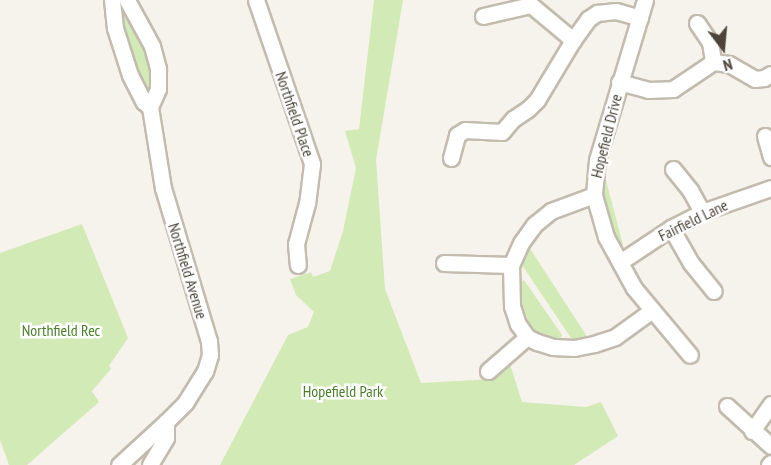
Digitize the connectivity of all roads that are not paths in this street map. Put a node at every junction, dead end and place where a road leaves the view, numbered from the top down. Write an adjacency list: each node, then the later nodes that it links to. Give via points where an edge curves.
1 (112, 0): 14 (street, Northfield Avenue, via 115,28 130,75)
2 (127, 0): 14 (street, Northfield Avenue, via 152,46 158,69 158,90)
3 (256, 0): 25 (street, Northfield Place, via 312,164 296,244)
4 (645, 0): 6 (street, Hopefield Drive)
5 (483, 16): 8 (street, via 531,5)
6 (640, 18): 8 (street, via 616,11 597,13); 11 (street, Hopefield Drive)
7 (697, 23): 9 (street, via 710,42)
8 (573, 40): 12 (street)
9 (713, 62): 10 (street, via 729,64 755,79); 11 (street, via 673,89 648,90)
10 (771, 74)
11 (619, 82): 20 (street, Hopefield Drive, via 597,160)
12 (546, 87): 13 (street); 17 (street, via 502,132 476,128 457,135)
13 (559, 95)
14 (150, 107): 34 (street, Northfield Avenue, via 163,188 207,332 210,355 193,392)
15 (765, 136): 16 (street)
16 (771, 156)
17 (451, 158)
18 (673, 169): 21 (street)
19 (771, 188): 21 (street, Fairfield Lane)
20 (594, 195): 23 (street, Hopefield Drive, via 606,237); 26 (street, via 551,211 534,225)
21 (702, 212): 22 (street, Fairfield Lane)
22 (671, 228): 23 (street, Fairfield Lane); 27 (street, via 691,263)
23 (620, 262): 28 (street, Hopefield Drive)
24 (444, 263): 26 (street)
25 (298, 265)
26 (511, 266): 29 (street, via 512,306)
27 (714, 291)
28 (651, 311): 29 (street, via 615,337 594,344 553,347); 30 (street, Hopefield Drive)
29 (527, 337): 31 (street)
30 (690, 356)
31 (488, 371)
32 (771, 404): 35 (street)
33 (727, 406): 35 (street)
34 (166, 422): 37 (street, Northfield Avenue); 38 (street, Northfield Avenue, via 166,438)
35 (752, 431): 36 (street)
36 (771, 446)
37 (119, 465)
38 (150, 465)

